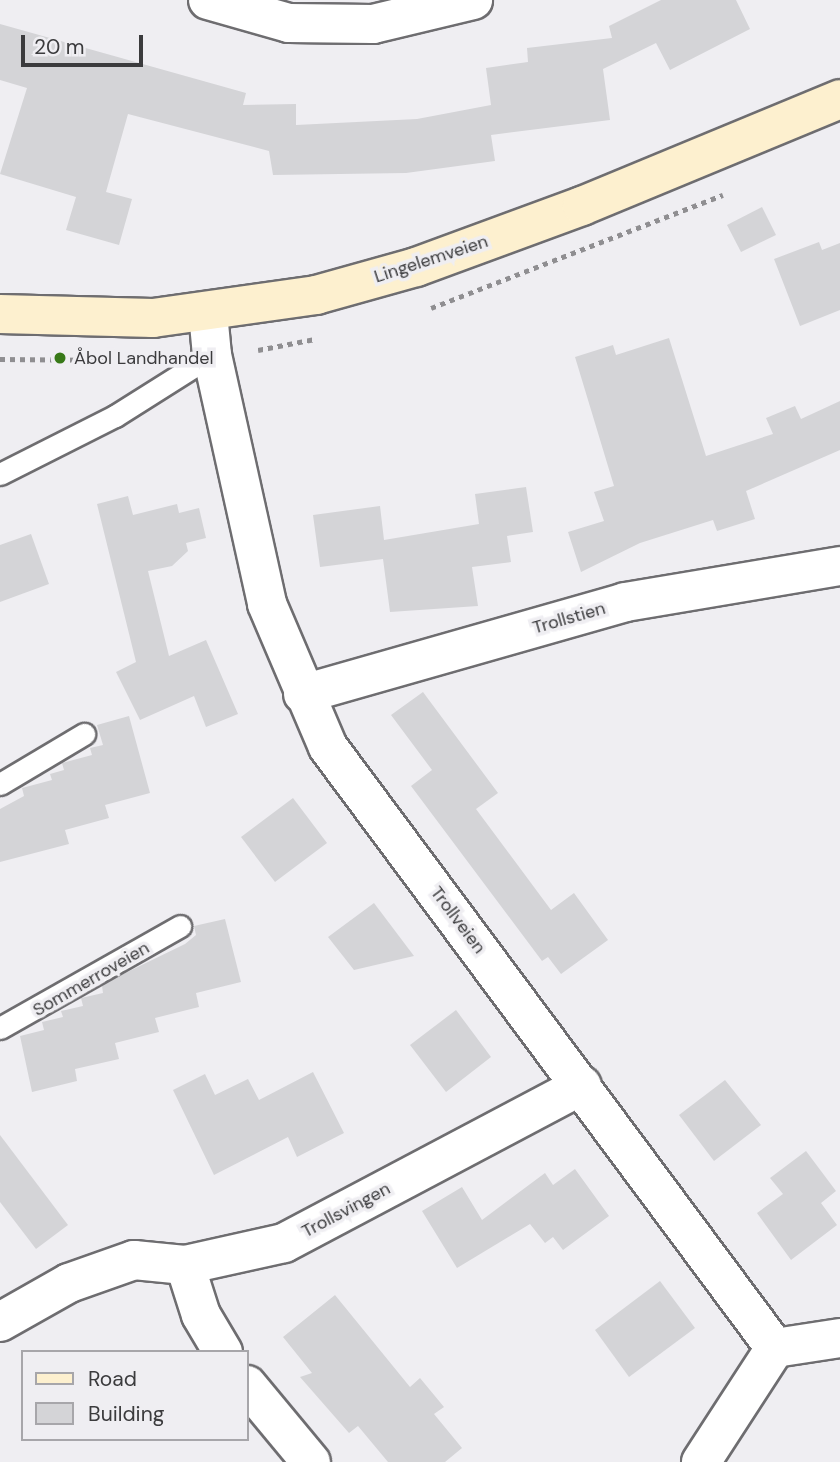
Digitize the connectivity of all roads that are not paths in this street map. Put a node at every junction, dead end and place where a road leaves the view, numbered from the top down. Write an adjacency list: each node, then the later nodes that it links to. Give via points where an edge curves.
1 (208, 0): 2 (street, via 289,23 373,24)
2 (473, 0)
3 (840, 99): 4 (main road, Lingelemveien, via 416,267 316,295)
4 (208, 313): 5 (main road, Lingelemveien, via 92,319); 6 (street, Trollveien)
5 (0, 314)
6 (212, 355): 7 (lane, via 115,416); 9 (street, Trollveien, via 267,604)
7 (0, 474)
8 (840, 566): 9 (street, Trollstien, via 625,602)
9 (303, 694): 14 (street, Trollveien, via 328,747)
10 (84, 734): 11 (lane)
11 (0, 784)
12 (180, 926): 13 (lane, Sommerroveien)
13 (0, 1028)
14 (582, 1085): 15 (street, Trollsvingen, via 284,1242); 18 (street, Trollveien)
15 (185, 1265): 16 (street, via 134,1260 69,1283); 19 (street, via 201,1315)
16 (0, 1322)
17 (840, 1338): 18 (street)
18 (775, 1348): 22 (street)
19 (222, 1350)
20 (248, 1386): 21 (street)
21 (311, 1462)
22 (701, 1462)

